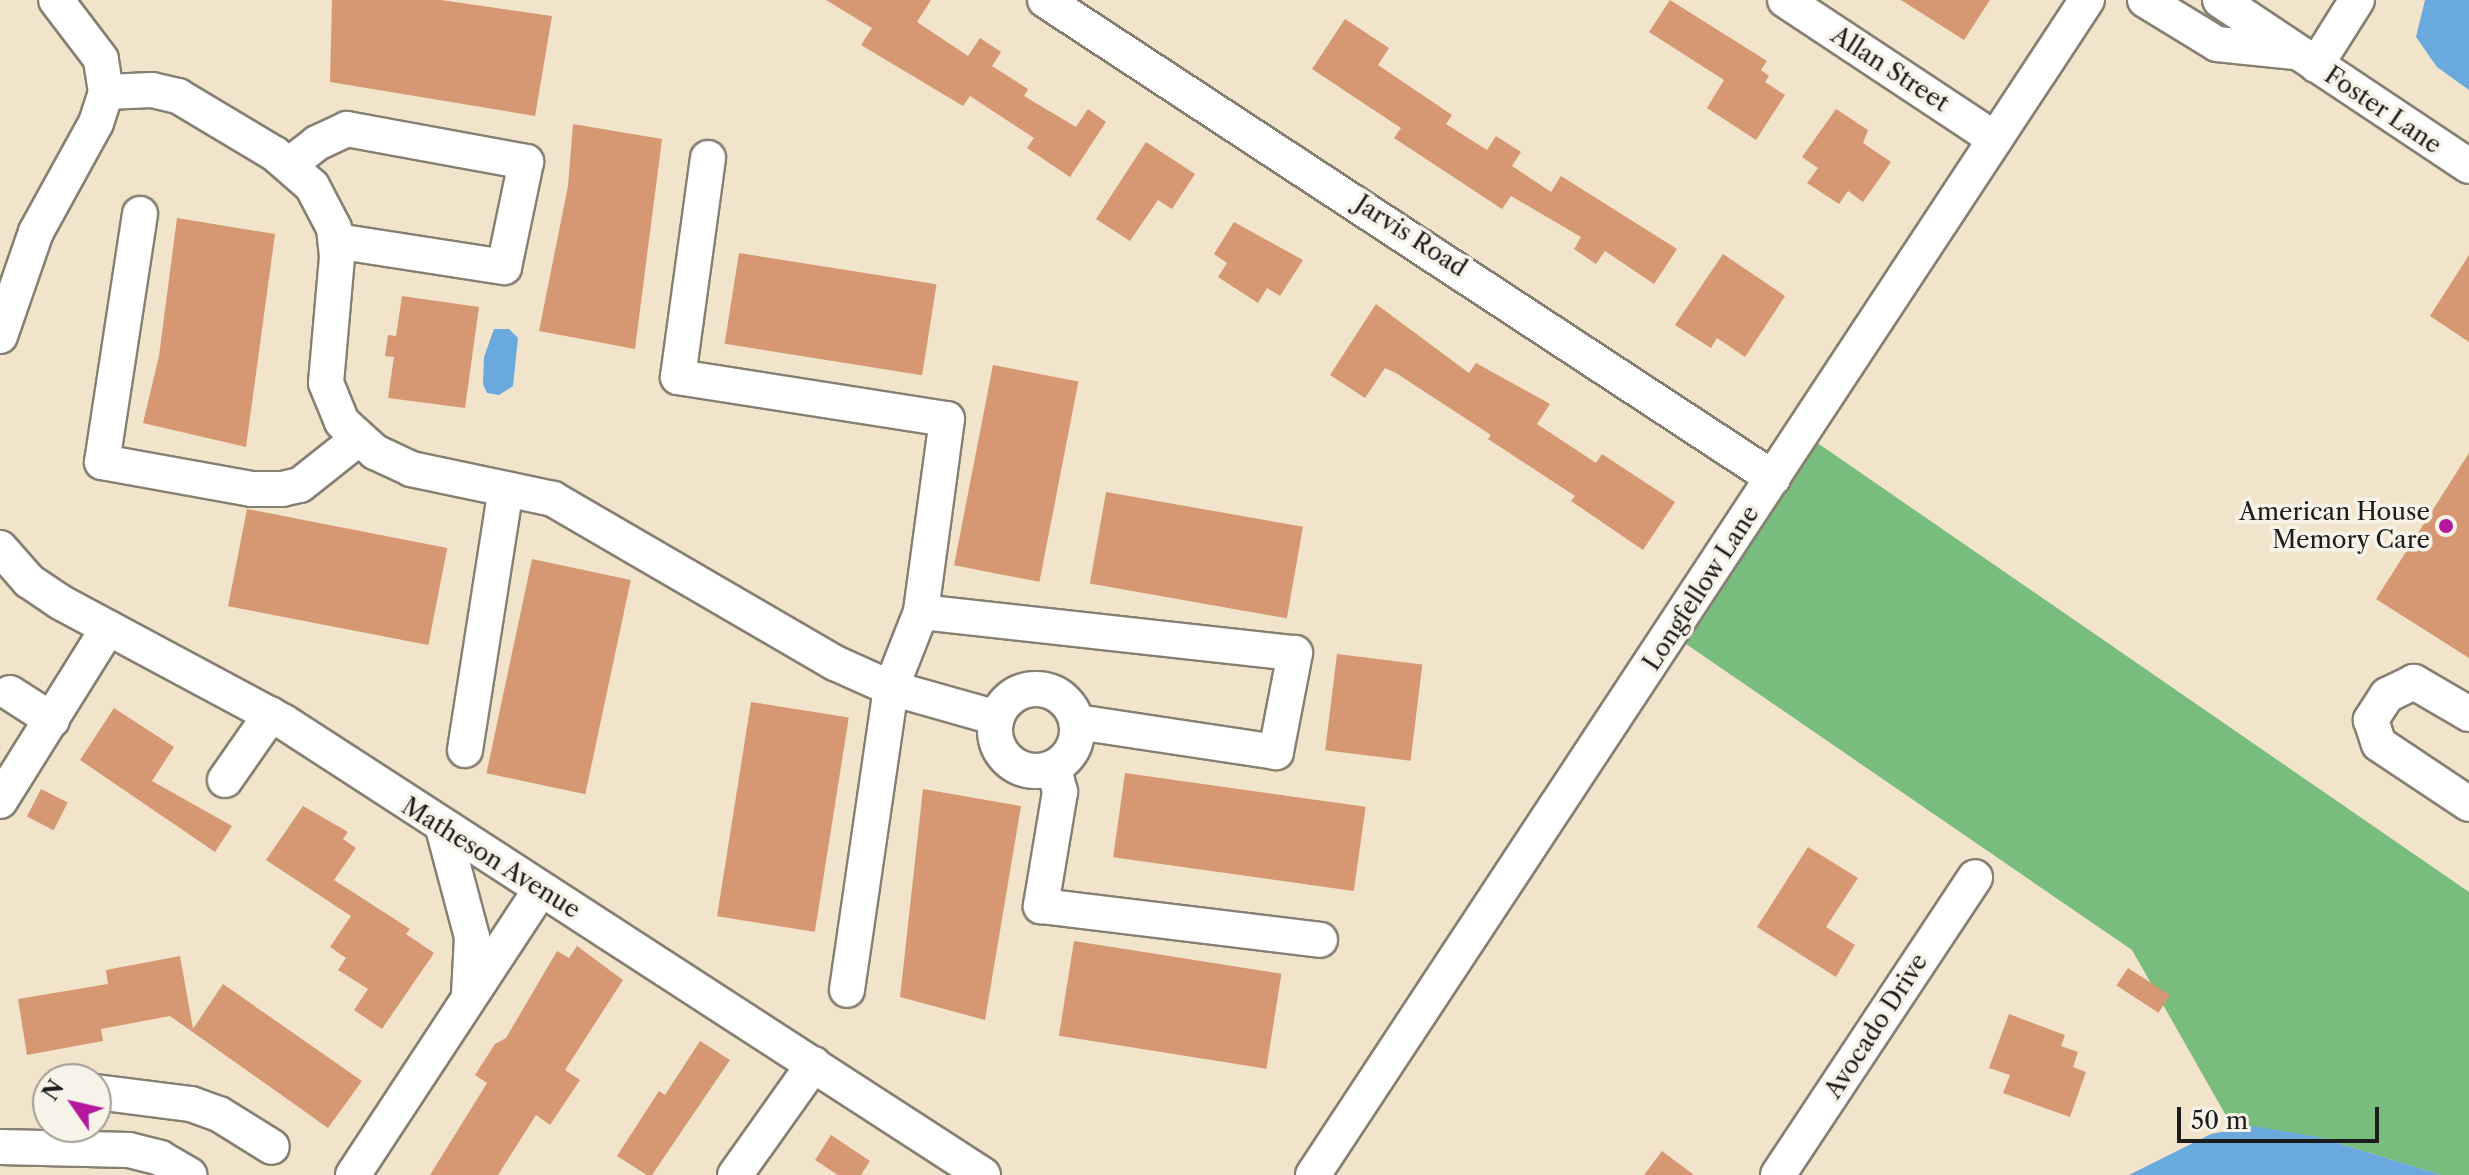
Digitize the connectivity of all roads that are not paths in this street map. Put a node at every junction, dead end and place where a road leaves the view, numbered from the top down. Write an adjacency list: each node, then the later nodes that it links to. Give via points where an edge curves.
1 (56, 0): 10 (street, via 101,59)
2 (1045, 0): 19 (street, Jarvis Road)
3 (1785, 0): 11 (street, Allan Street)
4 (2087, 0): 11 (street, Longfellow Lane)
5 (2220, 0): 8 (street, Foster Lane)
6 (2357, 0): 9 (street)
7 (2162, 4): 8 (street, Foster Lane, via 2217,44)
8 (2255, 24): 9 (street, Foster Lane)
9 (2307, 59): 14 (street, Foster Lane)
10 (106, 92): 13 (street, via 152,90 178,96); 17 (street, via 96,123 36,232)
11 (1995, 139): 19 (street, Longfellow Lane)
12 (708, 158): 22 (street, via 678,377 947,419)
13 (289, 165): 16 (street, via 326,205); 16 (street, via 347,129 526,162 504,267)
14 (2469, 166)
15 (140, 214): 18 (street, via 102,462 252,489 282,489 300,485)
16 (336, 241): 18 (street, via 326,383 342,422)
17 (0, 336)
18 (358, 439): 20 (street, via 411,469)
19 (1773, 478): 52 (street, Longfellow Lane)
20 (506, 489): 24 (street, via 577,510 835,663); 31 (street)
21 (0, 548): 23 (street, Matheson Avenue, via 29,581)
22 (921, 612): 24 (street); 30 (street, via 1295,653 1276,752)
23 (108, 628): 26 (street, Matheson Avenue); 29 (street)
24 (891, 688): 28 (street); 40 (street)
25 (11, 691): 29 (street)
26 (271, 714): 33 (street); 36 (street, Matheson Avenue)
27 (2469, 714): 35 (street, via 2414,682 2387,695 2371,720 2379,744)
28 (997, 718): 30 (street, via 1013,697 1038,689 1063,699); 32 (street, via 1004,756 1027,770)
29 (52, 720): 34 (street)
30 (1077, 722): 32 (street, via 1073,749)
31 (465, 750)
32 (1054, 768): 39 (street, via 1060,792 1041,906)
33 (225, 780)
34 (0, 801)
35 (2469, 804)
36 (443, 828): 38 (street, Matheson Avenue); 41 (street, via 472,937)
37 (1975, 877): 53 (street, Avocado Drive)
38 (540, 890): 41 (street); 42 (street, Matheson Avenue)
39 (1320, 940)
40 (847, 990)
41 (469, 996): 49 (street)
42 (814, 1064): 50 (street); 51 (street, Matheson Avenue)
43 (112, 1094): 44 (street)
44 (141, 1097): 46 (street, via 219,1114); 47 (street)
45 (0, 1147): 47 (street)
46 (272, 1147)
47 (135, 1152): 48 (street, via 160,1158)
48 (190, 1175)
49 (353, 1175)
50 (735, 1175)
51 (983, 1175)
52 (1313, 1175)
53 (1778, 1175)

